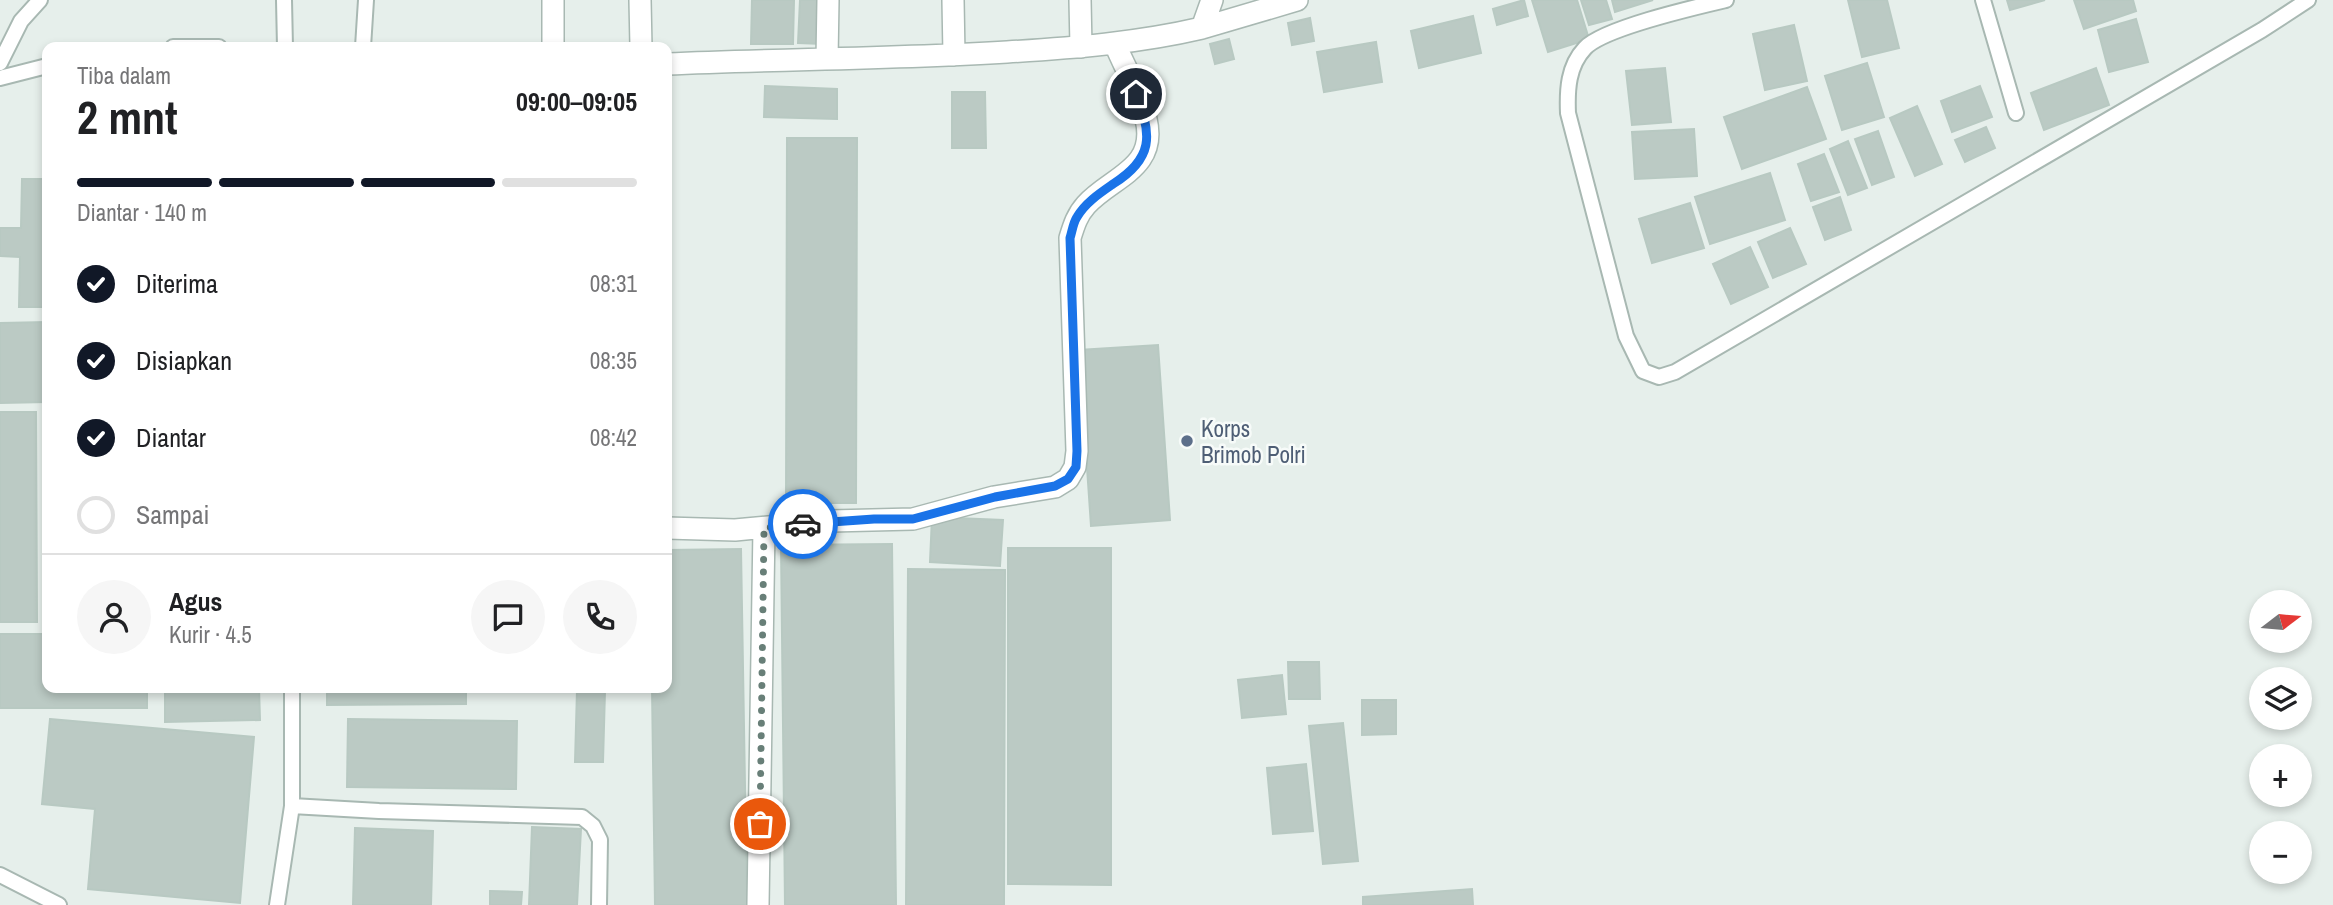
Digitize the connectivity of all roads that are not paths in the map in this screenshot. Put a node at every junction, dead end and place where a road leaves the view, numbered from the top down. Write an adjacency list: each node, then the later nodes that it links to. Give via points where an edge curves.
1 (40, 0): 23 (lane, via 20,21)
2 (284, 0): 15 (lane)
3 (366, 0): 16 (lane)
4 (554, 0): 17 (street)
5 (640, 0): 18 (street)
6 (828, 0): 22 (street)
7 (953, 0): 21 (street)
8 (1080, 0): 20 (street)
9 (1212, 0): 14 (street)
10 (1297, 0): 14 (street)
11 (1727, 0): 13 (lane, via 1594,39 1582,50 1567,87 1568,113 1626,336 1643,371 1659,377 1687,365)
12 (1983, 0): 27 (lane)
13 (2308, 0)
14 (1202, 27): 19 (street)
15 (285, 42)
16 (363, 42)
17 (554, 42)
18 (641, 42)
19 (1115, 44): 20 (street); 29 (street, via 1146,120 1146,146 1138,164 1124,178 1087,203 1070,238 1077,451 1076,467 1068,479 1055,486 913,519)
20 (1081, 47): 21 (street)
21 (954, 55): 22 (street)
22 (827, 59): 24 (street)
23 (0, 63)
24 (672, 64)
25 (42, 67): 26 (lane)
26 (0, 78)
27 (2016, 113)
28 (672, 528): 29 (street)
29 (764, 528): 36 (street)
30 (292, 693): 31 (lane)
31 (292, 806): 34 (lane); 35 (lane, via 582,817 600,840)
32 (0, 875): 33 (lane)
33 (59, 905)
34 (277, 905)
35 (599, 905)
36 (758, 905)

